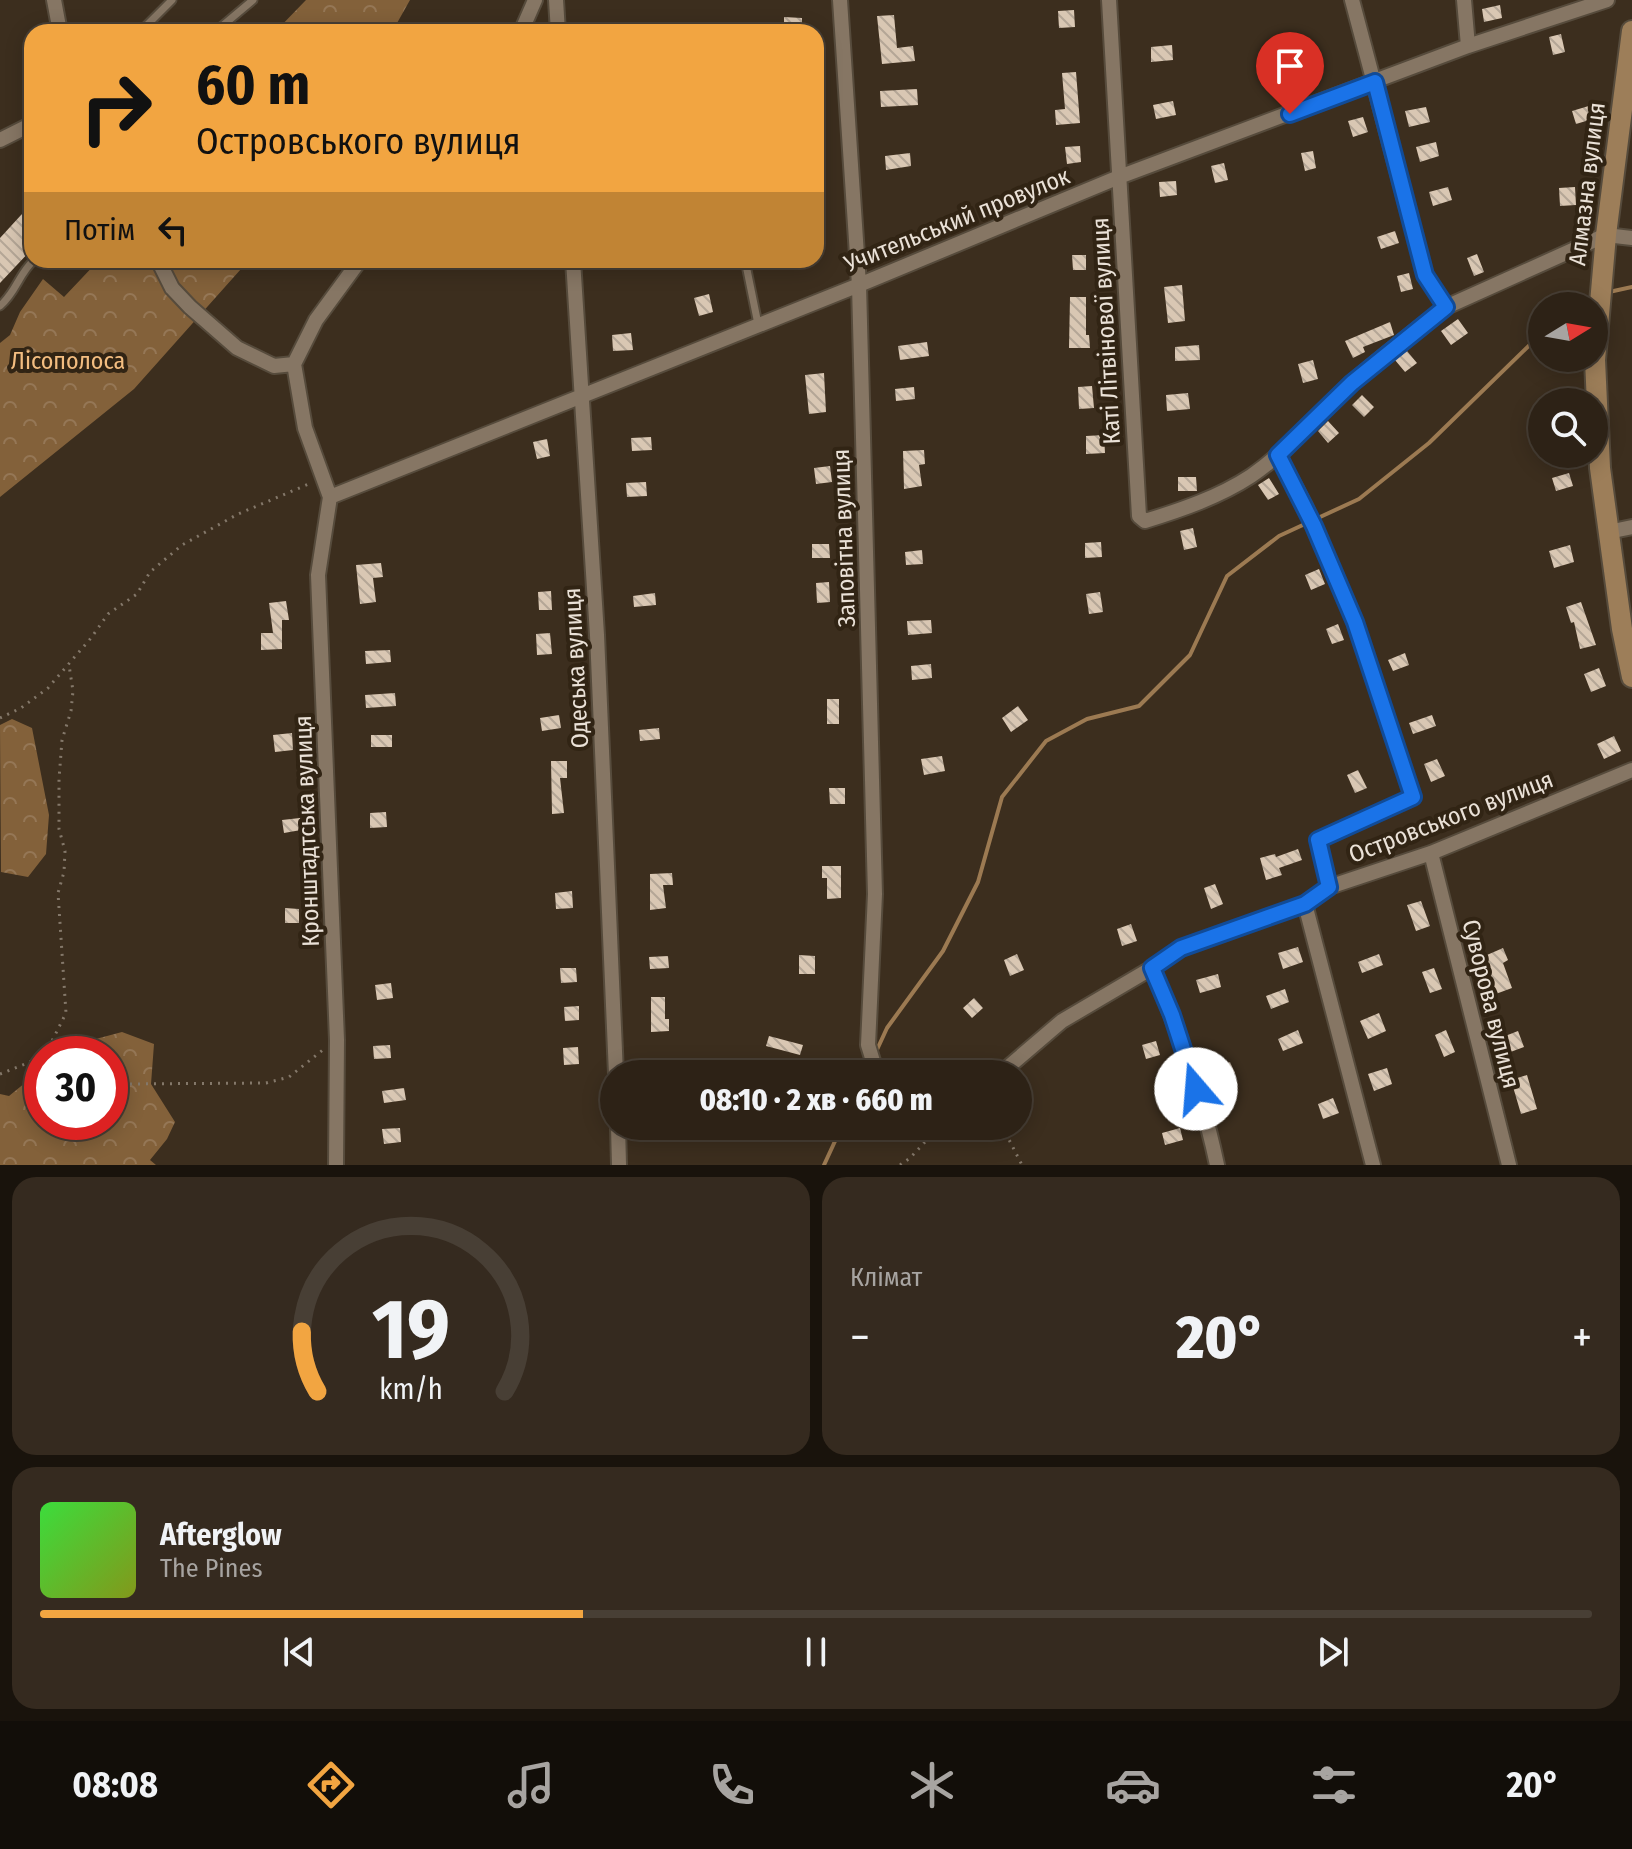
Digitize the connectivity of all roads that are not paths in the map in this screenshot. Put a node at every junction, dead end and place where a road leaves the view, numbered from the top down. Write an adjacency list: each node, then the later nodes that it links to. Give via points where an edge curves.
1 (54, 0): 11 (street)
2 (172, 0): 12 (lane)
3 (253, 0): 13 (lane)
4 (535, 0): 14 (street)
5 (556, 0): 15 (street)
6 (840, 0): 29 (street, Заповітна вулиця)
7 (1109, 0): 21 (street, Каті Літвінової вулиця)
8 (1352, 0): 18 (street)
9 (1464, 0): 17 (street)
10 (1607, 0): 17 (street, Учительський провулок)
11 (58, 24)
12 (148, 24)
13 (224, 24)
14 (524, 24)
15 (558, 24)
16 (1632, 31): 22 (main road, Алмазна вулиця)
17 (1468, 46): 18 (street, Учительський провулок)
18 (1375, 82): 21 (street, Учительський провулок); 31 (street, via 1425,275)
19 (24, 128): 20 (street)
20 (0, 140)
21 (1119, 177): 29 (street, Учительський провулок); 35 (street, Каті Літвінової вулиця, via 1139,516 1145,521 1223,492)
22 (1606, 235): 23 (street); 31 (street); 38 (main road, Алмазна вулиця, via 1595,360)
23 (1632, 238)
24 (25, 268): 30 (lane, via 14,294)
25 (162, 268): 33 (street, via 172,288 237,348 274,366)
26 (354, 268): 33 (street, via 316,320)
27 (574, 268): 34 (street, Одеська вулиця)
28 (747, 268): 32 (lane)
29 (859, 285): 32 (street, Учительський провулок); 46 (street, Заповітна вулиця, via 875,894 868,1045)
30 (0, 306)
31 (1446, 307): 35 (street, via 1352,383)
32 (758, 324): 34 (street, Учительський провулок)
33 (294, 364): 36 (street, via 305,428)
34 (582, 394): 36 (street, Учительський провулок); 45 (street, Одеська вулиця)
35 (1278, 455): 42 (street, via 1355,622 1413,797 1318,840)
36 (330, 497): 49 (street, Кронштадтська вулиця, via 318,575 337,1040)
37 (1632, 527): 38 (street)
38 (1608, 532): 39 (main road, Алмазна вулиця)
39 (1632, 677)
40 (1632, 770): 41 (street, Островського вулиця)
41 (1431, 853): 42 (street, Островського вулиця); 53 (street, Суворова вулиця)
42 (1329, 887): 43 (street, Островського вулиця)
43 (1305, 904): 44 (street, Островського вулиця, via 1181,948); 52 (street)
44 (1152, 968): 47 (street, Островського вулиця, via 1062,1021); 51 (street, via 1172,1015)
45 (615, 1060)
46 (873, 1060)
47 (1016, 1060)
48 (618, 1140): 50 (street)
49 (336, 1165)
50 (619, 1165)
51 (1217, 1165)
52 (1373, 1165)
53 (1509, 1165)

